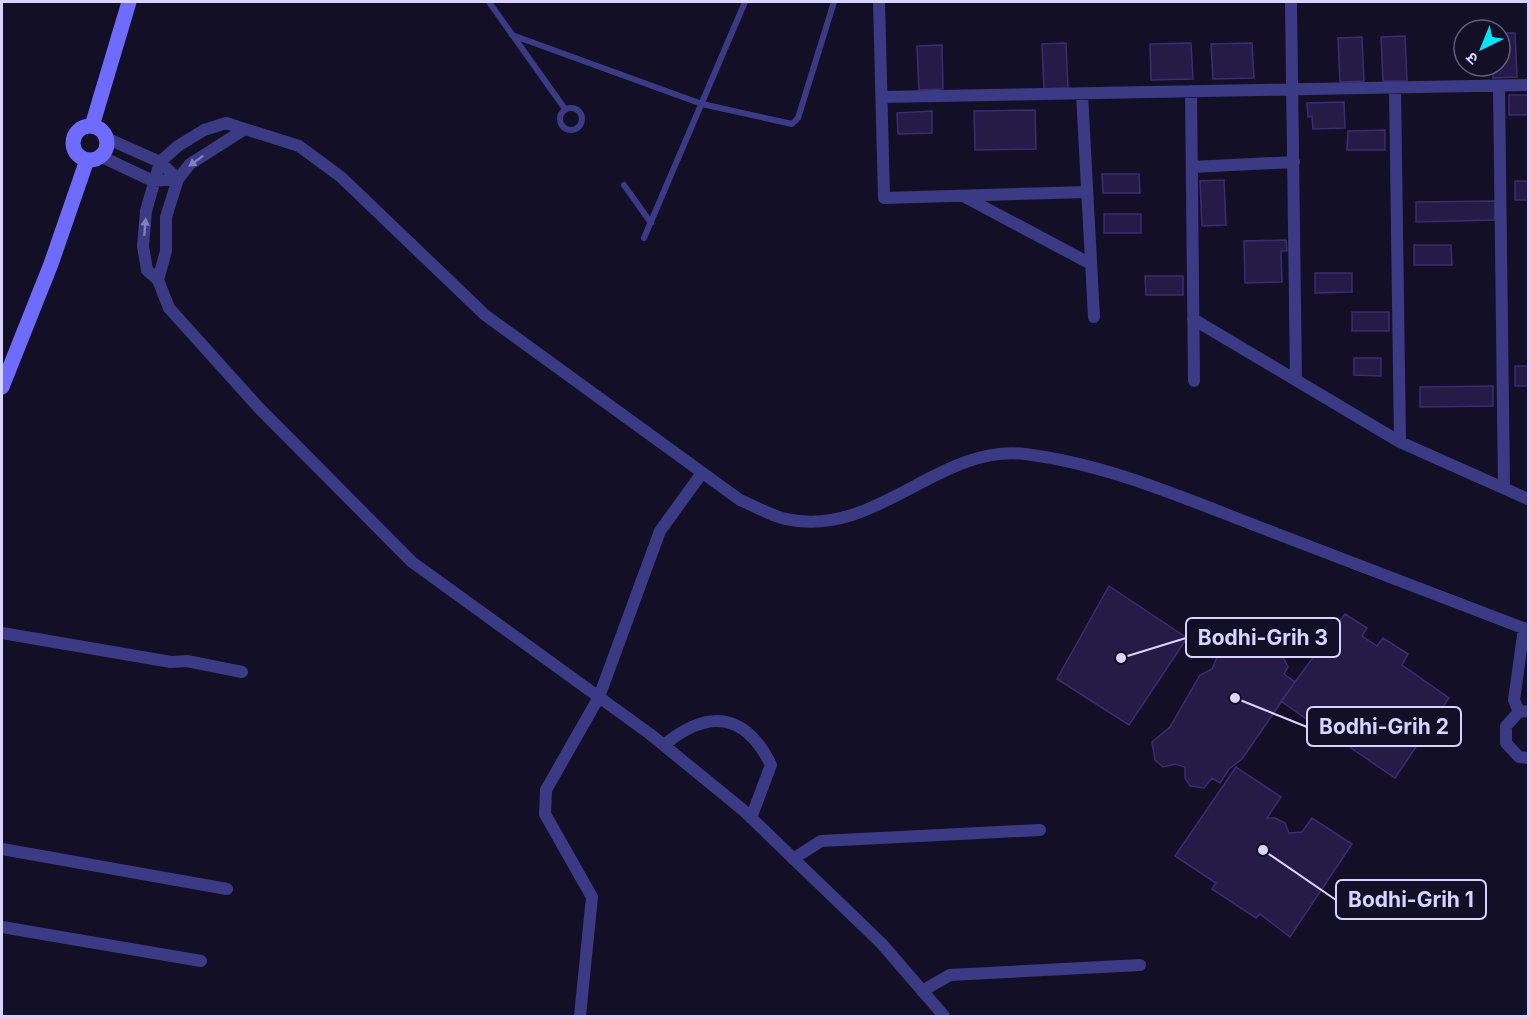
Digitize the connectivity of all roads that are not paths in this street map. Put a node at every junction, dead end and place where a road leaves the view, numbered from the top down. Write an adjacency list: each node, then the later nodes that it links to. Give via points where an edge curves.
1 (129, 2): 17 (street)
2 (489, 2): 7 (lane)
3 (745, 2): 15 (lane)
4 (834, 2): 15 (lane, via 796,122)
5 (879, 2): 14 (street)
6 (1291, 2): 11 (street)
7 (512, 35): 15 (lane); 16 (lane)
8 (1528, 85): 9 (street)
9 (1499, 86): 10 (street); 40 (street)
10 (1395, 88): 11 (street); 38 (street)
11 (1293, 90): 12 (street); 22 (street)
12 (1191, 92): 13 (street); 23 (street)
13 (1082, 93): 14 (street); 27 (street)
14 (882, 97): 28 (street, via 884,198)
15 (702, 104): 29 (lane)
16 (565, 110)
17 (93, 126): 19 (street); 20 (street, via 80,129 73,139 76,152)
18 (245, 129): 21 (street, via 226,123 204,130); 24 (street, one-way to 24, via 189,164); 39 (street, via 299,146 341,177 484,315)
19 (106, 138): 20 (street, via 106,147); 21 (street)
20 (94, 158): 25 (street); 37 (street)
21 (160, 162): 24 (street); 25 (street)
22 (1294, 162): 23 (street); 35 (street)
23 (1192, 167): 34 (street)
24 (178, 179): 25 (street); 32 (street, via 166,217 165,251)
25 (153, 181): 32 (street, one-way to 25, via 147,270 144,246)
26 (624, 185): 29 (lane)
27 (1087, 192): 28 (street); 31 (street)
28 (963, 196): 31 (street)
29 (651, 223): 30 (lane)
30 (644, 238)
31 (1091, 264): 33 (street)
32 (158, 280): 45 (street, via 168,308 259,408 412,562)
33 (1094, 317)
34 (1193, 319): 35 (street); 36 (street)
35 (1296, 380): 38 (street)
36 (1194, 381)
37 (2, 387)
38 (1400, 442): 40 (street)
39 (702, 472): 42 (street, via 740,500 786,519 832,522 875,508 951,468 986,455 1023,454 1100,467); 45 (street, via 660,531)
40 (1504, 488): 41 (street)
41 (1528, 499)
42 (1526, 629): 46 (street, via 1514,700)
43 (2, 633): 44 (street)
44 (242, 672)
45 (599, 698): 47 (street); 58 (street, via 546,790 545,814 592,897)
46 (1524, 712): 48 (street, via 1506,726 1506,743 1519,757)
47 (664, 745): 49 (street); 49 (street, via 686,730 727,719 761,745 771,765)
48 (1528, 758)
49 (751, 818): 52 (street)
50 (1040, 830): 52 (street, via 821,841)
51 (2, 849): 53 (street)
52 (793, 859): 57 (street, via 882,944)
53 (227, 890)
54 (2, 927): 55 (street)
55 (201, 961)
56 (1140, 965): 57 (street, via 950,975)
57 (922, 991): 59 (street)
58 (580, 1017)
59 (944, 1017)

